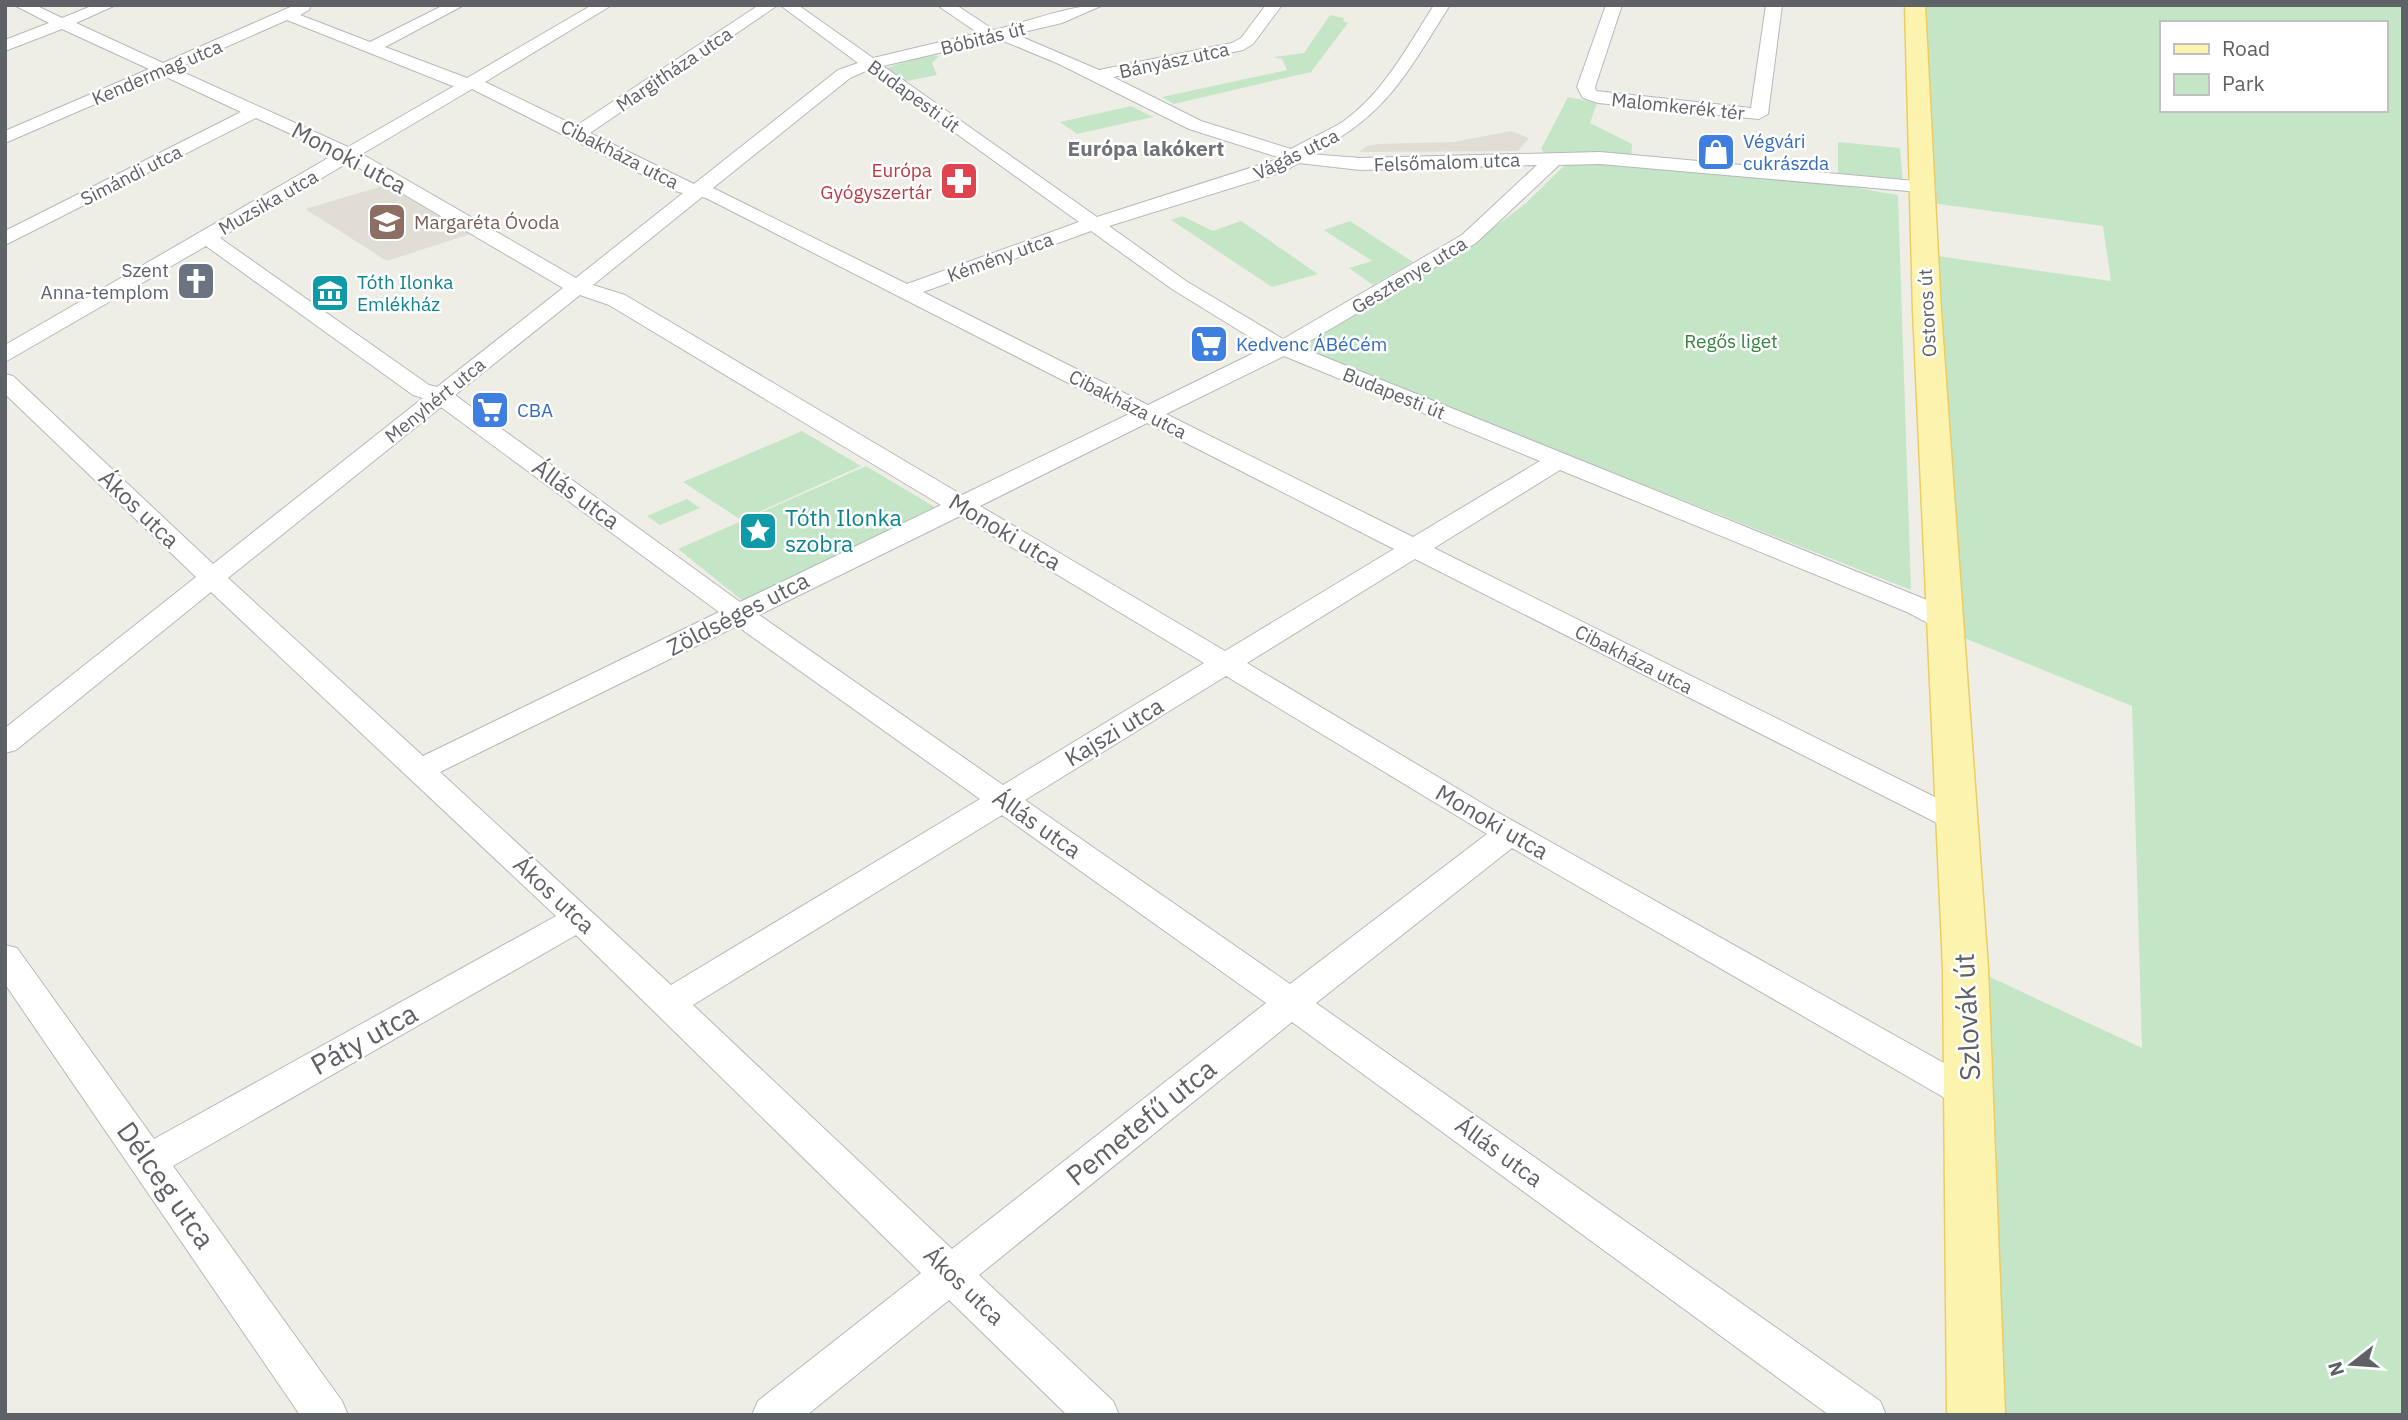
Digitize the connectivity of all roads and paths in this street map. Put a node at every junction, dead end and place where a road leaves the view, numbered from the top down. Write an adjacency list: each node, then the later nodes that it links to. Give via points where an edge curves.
1 (22, 5): 15 (street, Monoki utca)
2 (108, 5): 15 (street)
3 (456, 5): 18 (street)
4 (604, 5): 22 (street, Muzsika utca)
5 (770, 5): 24 (street, Margitháza utca)
6 (788, 5): 19 (street, Budapesti út)
7 (945, 5): 16 (street, Felsőmalom utca)
8 (1095, 5): 16 (street, Bóbitás út)
9 (1274, 5): 21 (street, Bányász utca, via 1247,41 1237,47)
10 (1441, 5): 27 (street, Vágás utca, via 1385,95 1363,118 1298,152)
11 (1614, 5): 12 (street, Malomkerék tér, via 1586,88 1589,94 1759,114)
12 (1774, 5)
13 (1915, 5): 29 (main road, Ostoros út)
14 (297, 10): 18 (street, Cibakháza utca); 20 (street, Kendermag utca)
15 (61, 24): 17 (street); 20 (street, Monoki utca)
16 (997, 35): 19 (street, Bóbitás út); 21 (street, Felsőmalom utca)
17 (5, 46)
18 (373, 47): 22 (street, Cibakháza utca)
19 (869, 64): 30 (street, Menyhért utca, via 844,74); 31 (street, Budapesti út)
20 (162, 69): 23 (street, Monoki utca); 25 (street, Kendermag utca)
21 (1096, 76): 27 (street, Felsőmalom utca, via 1217,134)
22 (470, 84): 24 (street, Cibakháza utca); 26 (street, Muzsika utca)
23 (256, 111): 26 (street, Monoki utca); 33 (street, Simándi utca)
24 (578, 133): 30 (street, Cibakháza utca)
25 (5, 138)
26 (349, 155): 32 (street, Muzsika utca); 34 (street, Monoki utca)
27 (1299, 156): 28 (street, Felsőmalom utca, via 1360,164); 31 (street, Vágás utca, via 1233,183)
28 (1555, 158): 29 (street, Felsőmalom utca); 36 (street, Gesztenye utca, via 1469,239)
29 (1919, 186): 46 (main road, Ostoros út)
30 (697, 191): 34 (street, Menyhért utca); 35 (street, Cibakháza utca, via 712,193)
31 (1094, 224): 35 (street, Kémény utca); 36 (street, Budapesti út, via 1179,285)
32 (207, 238): 37 (street, Muzsika utca); 39 (street, Állás utca, via 421,390)
33 (5, 239)
34 (575, 286): 39 (street, Menyhért utca); 42 (street, Monoki utca, via 617,300)
35 (908, 292): 40 (street, Cibakháza utca)
36 (1283, 348): 40 (street, Zöldséges utca); 41 (street, Budapesti út)
37 (5, 355)
38 (5, 382): 44 (street, Ákos utca)
39 (441, 396): 44 (street, Menyhért utca); 45 (street, Állás utca)
40 (1147, 414): 42 (street, Zöldséges utca); 43 (street, Cibakháza utca)
41 (1559, 460): 43 (street, Kajszi utca); 46 (street, Budapesti út)
42 (960, 505): 45 (street, Zöldséges utca); 47 (street, Monoki utca)
43 (1412, 548): 47 (street, Kajszi utca); 51 (street, Cibakháza utca)
44 (212, 578): 48 (street, Menyhért utca); 49 (street, Ákos utca)
45 (738, 614): 49 (street, Zöldséges utca); 50 (street, Állás utca)
46 (1945, 621): 51 (main road, Szlovák út)
47 (1227, 664): 50 (street, Kajszi utca); 52 (street, Monoki utca)
48 (5, 743)
49 (419, 770): 53 (street, Ákos utca)
50 (1002, 799): 55 (street, Kajszi utca); 56 (street, Állás utca)
51 (1958, 821): 57 (main road, Szlovák út)
52 (1510, 833): 56 (street, Pemetefű utca); 57 (street, Monoki utca)
53 (579, 918): 55 (street, Ákos utca); 58 (street, Páty utca)
54 (5, 957): 58 (street, Délceg utca)
55 (668, 1003): 59 (street, Ákos utca)
56 (1292, 1003): 59 (street, Pemetefű utca); 63 (street, Állás utca)
57 (1970, 1095): 64 (main road, Szlovák út)
58 (149, 1161): 60 (street, Délceg utca)
59 (952, 1275): 61 (street, Pemetefű utca); 62 (street, Ákos utca)
60 (326, 1415)
61 (774, 1415)
62 (1097, 1415)
63 (1864, 1415)
64 (1976, 1415)

